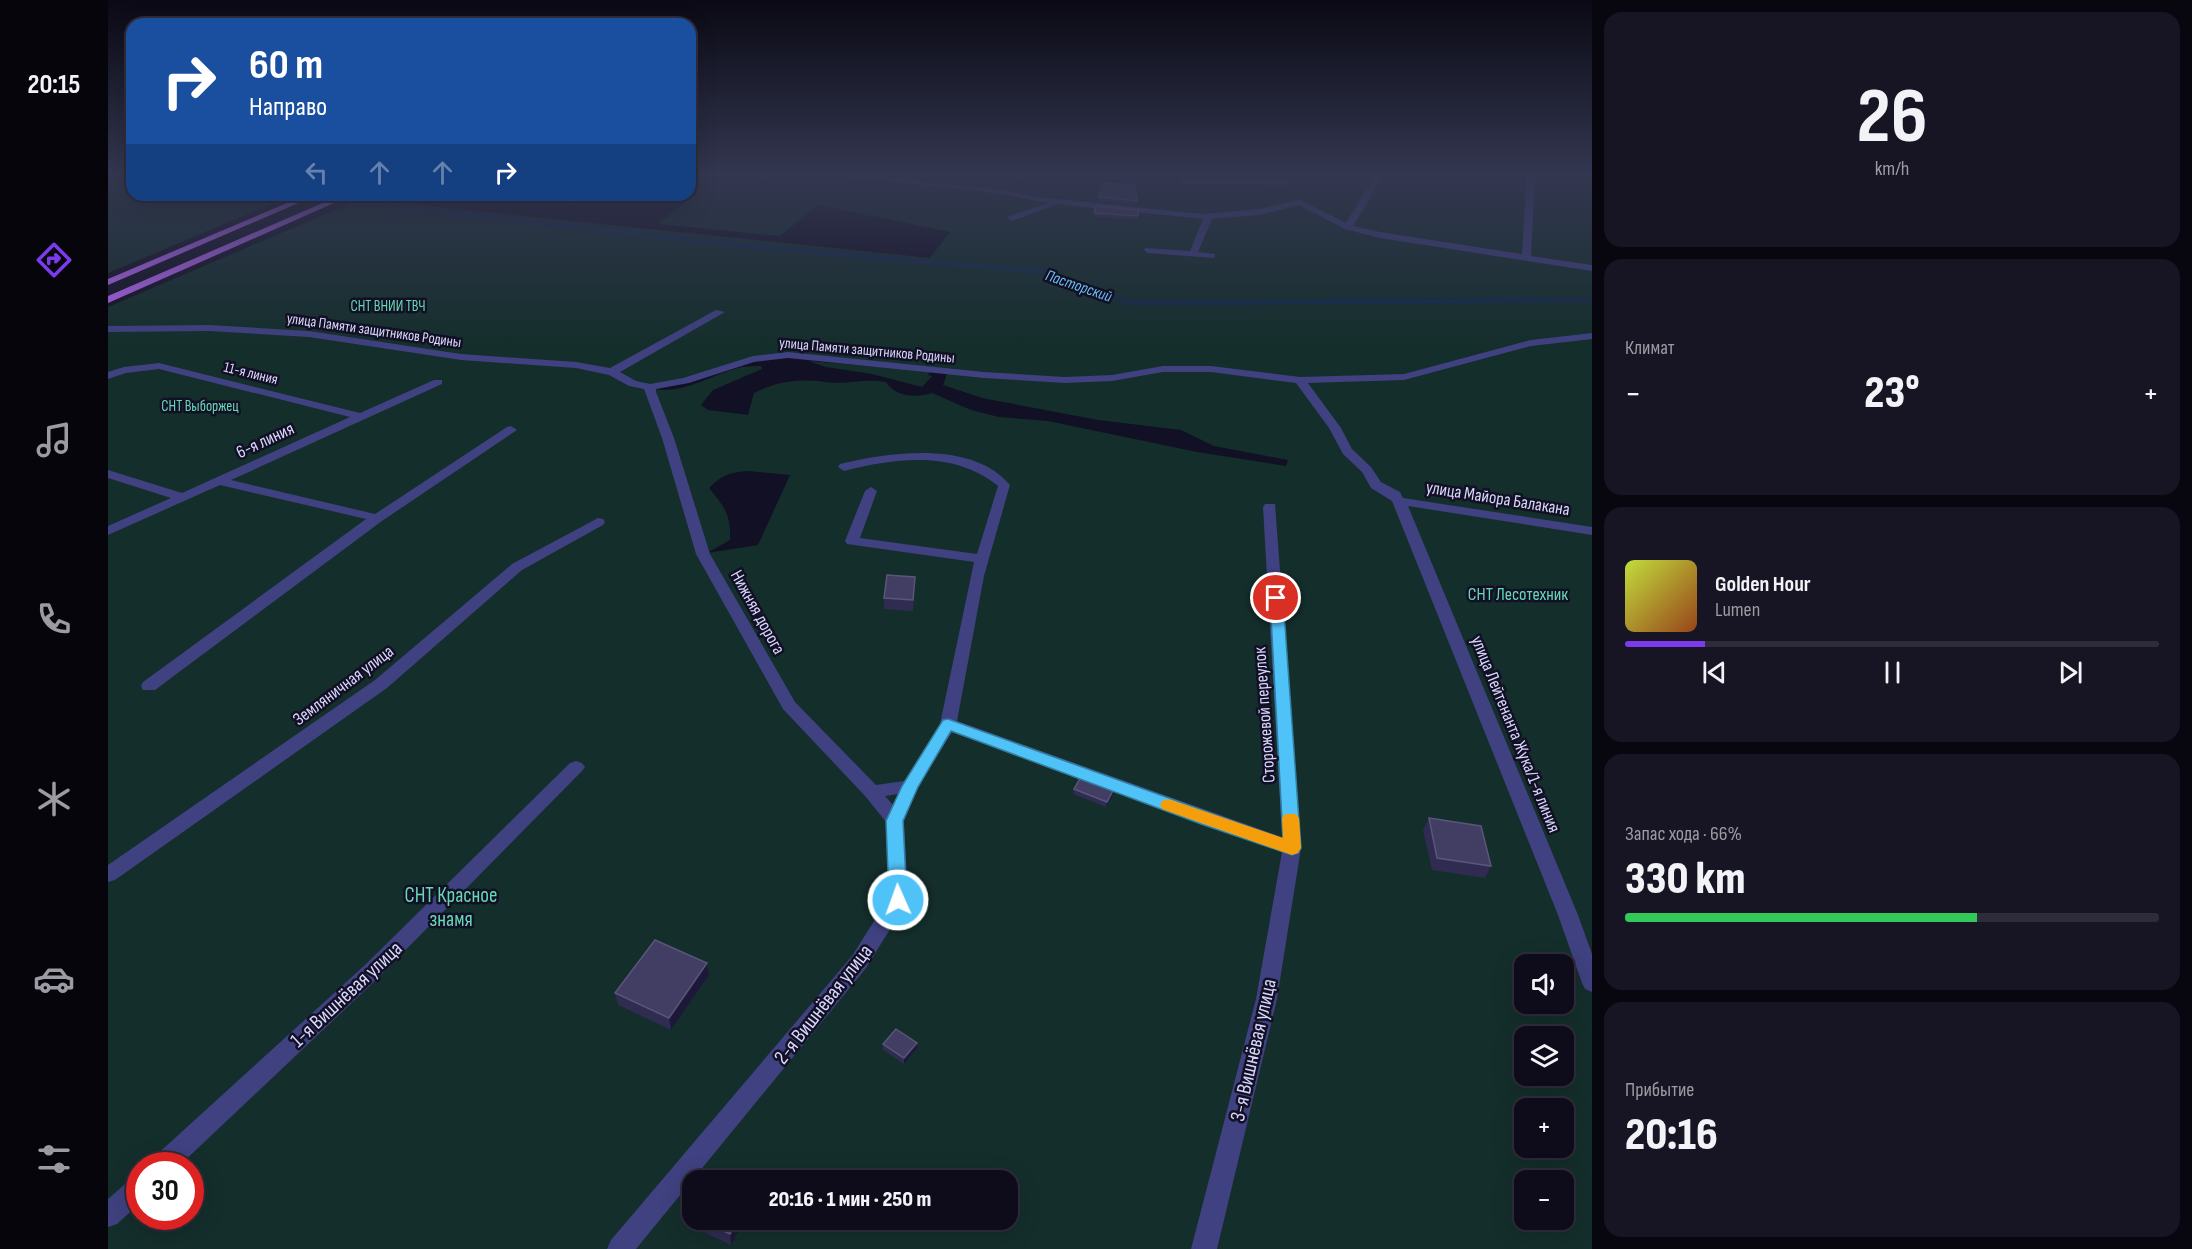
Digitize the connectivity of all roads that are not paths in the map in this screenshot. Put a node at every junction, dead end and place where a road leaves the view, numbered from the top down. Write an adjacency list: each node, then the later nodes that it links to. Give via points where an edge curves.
1 (225, 232): 11 (main road)
2 (264, 232): 12 (main road)
3 (1202, 232): 7 (street)
4 (1373, 232): 9 (street)
5 (1528, 232): 9 (street)
6 (1148, 250): 7 (street)
7 (1193, 254): 8 (street)
8 (1212, 256)
9 (1526, 258): 10 (street)
10 (1592, 268)
11 (108, 282)
12 (108, 300)
13 (720, 312): 16 (street)
14 (108, 329): 16 (street, улица Памяти защитников Родины, via 175,327 309,334 415,351 561,363)
15 (1592, 336): 18 (street, улица Памяти защитников Родины, via 1531,343 1404,377)
16 (612, 372): 20 (street, улица Памяти защитников Родины, via 633,384)
17 (108, 376): 21 (street, 11-я линия, via 159,366)
18 (1300, 380): 20 (street, улица Памяти защитников Родины, via 1211,369 1149,370 1112,378 1065,380 788,355 753,358 686,381); 28 (street, via 1347,451 1376,485)
19 (438, 382): 21 (street, 6-я линия)
20 (650, 387): 39 (street, Нижняя дорога, via 703,554 789,705)
21 (359, 416): 25 (street, 6-я линия)
22 (511, 430): 30 (street)
23 (844, 467): 34 (street, 2-я Вишнёвая улица, via 903,456 928,457 995,476 1004,490)
24 (108, 474): 27 (street)
25 (219, 481): 27 (street, 6-я линия); 30 (street)
26 (871, 491): 34 (street, via 852,542)
27 (181, 497): 32 (street, 6-я линия)
28 (1399, 501): 33 (street, улица Майора Балакана); 43 (street, улица Лейтенанта Жука/1-я линия, via 1569,915)
29 (1270, 507): 41 (street, Сторожевой переулок)
30 (376, 518): 35 (street)
31 (598, 522): 42 (street, Земляничная улица, via 518,567 381,684)
32 (108, 531)
33 (1592, 531)
34 (982, 559): 36 (street, 2-я Вишнёвая улица)
35 (149, 686)
36 (948, 724): 38 (street, 2-я Вишнёвая улица); 41 (street)
37 (576, 767): 44 (street, 1-я Вишнёвая улица, via 372,971)
38 (910, 786): 39 (street); 40 (street, 2-я Вишнёвая улица)
39 (872, 792): 40 (street, Нижняя дорога)
40 (895, 821): 47 (street, 2-я Вишнёвая улица, via 898,900 859,962)
41 (1292, 848): 48 (street, 3-я Вишнёвая улица, via 1287,896 1246,1084)
42 (108, 875)
43 (1592, 983)
44 (176, 1152)
45 (126, 1199): 46 (street)
46 (108, 1215)
47 (620, 1249)
48 (1204, 1249)

